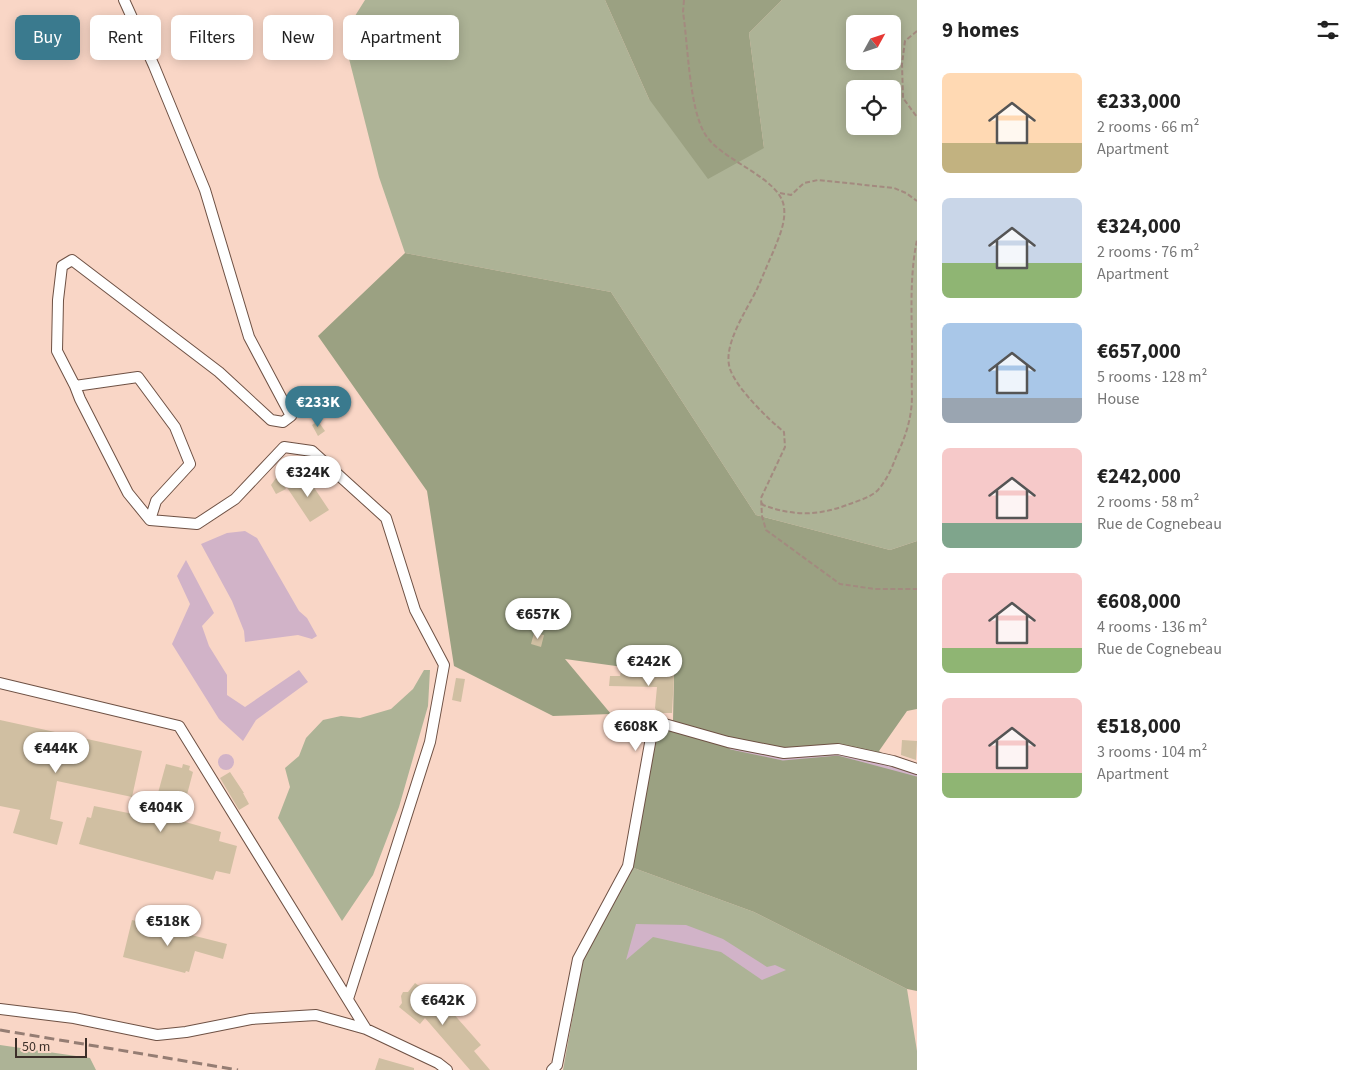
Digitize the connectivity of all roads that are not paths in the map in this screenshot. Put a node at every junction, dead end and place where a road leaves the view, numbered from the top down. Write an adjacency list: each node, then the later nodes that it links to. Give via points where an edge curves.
1 (124, 0): 2 (street, via 205,190 249,337 291,416 283,422 271,420 219,372 72,260 62,266 57,351)
2 (75, 386): 3 (street, via 128,493); 3 (street, via 138,378 175,427 190,464 156,501)
3 (150, 520): 6 (street, via 198,524 235,498 284,446 312,451 386,518 415,610 444,665 430,742)
4 (0, 683): 6 (street, via 179,726)
5 (917, 769): 10 (street, via 838,749 784,752 728,742 654,721 628,866 578,959 557,1065)
6 (348, 999): 8 (street)
7 (0, 1009): 8 (street, via 74,1018 157,1035 251,1019 316,1015)
8 (366, 1029): 9 (street)
9 (447, 1070)
10 (552, 1070)

